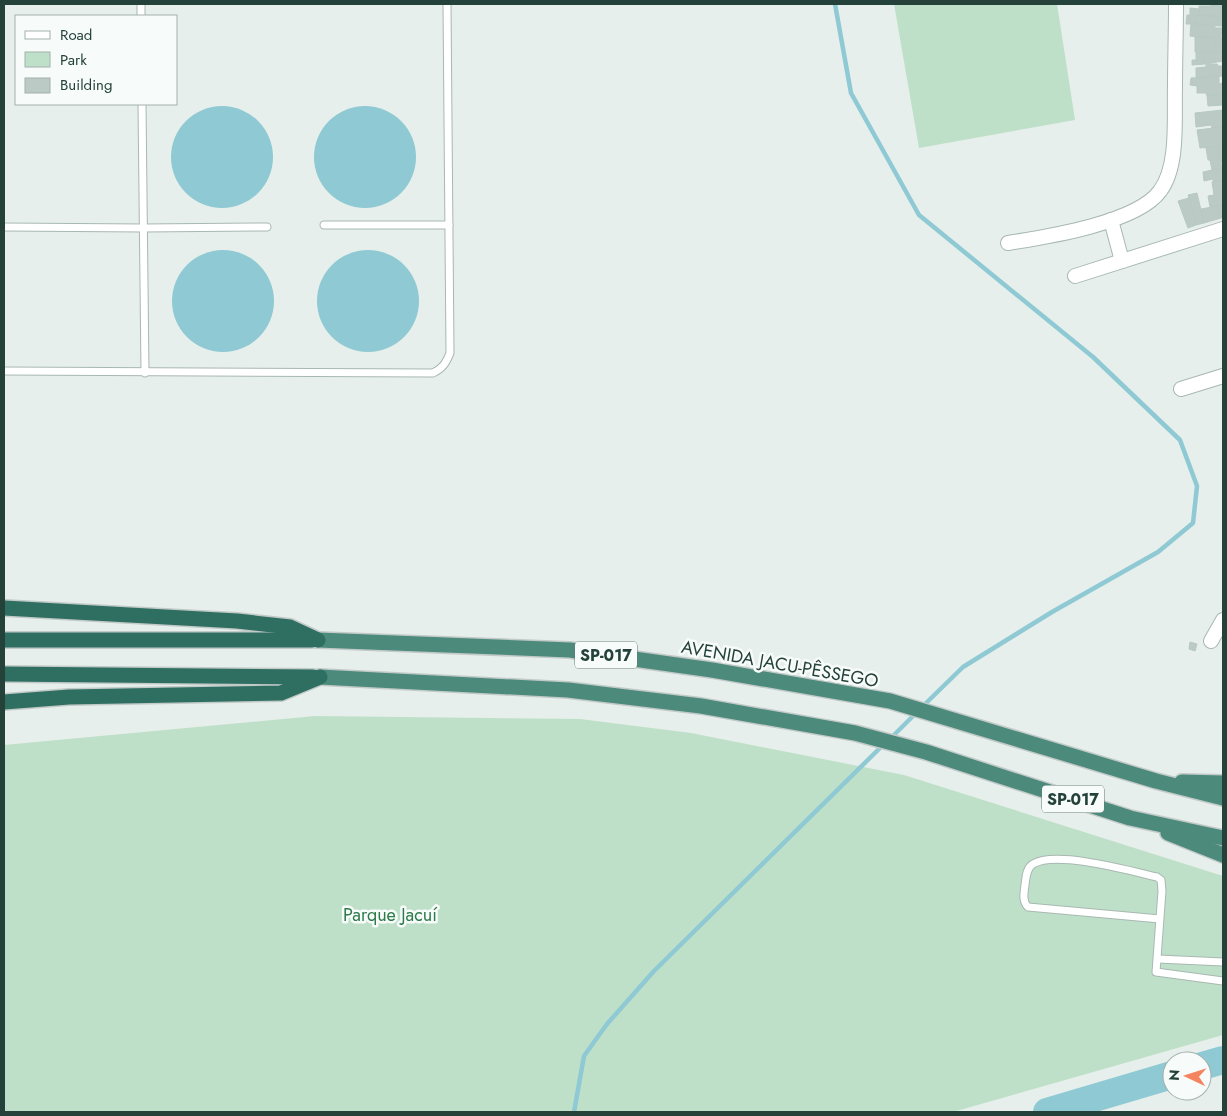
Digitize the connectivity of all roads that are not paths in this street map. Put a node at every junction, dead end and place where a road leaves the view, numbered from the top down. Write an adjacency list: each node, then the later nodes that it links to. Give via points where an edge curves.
1 (447, 4): 6 (lane)
2 (1176, 4): 4 (street, via 1174,147 1168,178 1160,192 1147,204)
3 (142, 105): 9 (lane)
4 (1111, 220): 11 (street); 12 (street)
5 (324, 225): 6 (lane)
6 (449, 225): 15 (lane, via 450,353 441,369 433,373)
7 (4, 227): 9 (lane)
8 (267, 227): 9 (lane)
9 (144, 228): 15 (lane)
10 (1223, 229): 12 (street)
11 (1008, 243)
12 (1122, 261): 13 (street)
13 (1075, 276)
14 (4, 371): 15 (lane)
15 (145, 373)
16 (1223, 376): 17 (street)
17 (1181, 389)
18 (4, 608): 21 (highway, via 237,622 290,628)
19 (1223, 620): 22 (street)
20 (4, 640): 21 (highway)
21 (318, 640): 26 (highway, AVENIDA JACU-PÊSSEGO / SP-017, via 570,650 712,670 890,701)
22 (1211, 641)
23 (4, 674): 24 (highway)
24 (320, 677): 25 (highway, via 281,693 68,697); 29 (highway, SP-017, via 568,690 701,706 855,734 926,752)
25 (4, 702)
26 (1156, 781): 27 (highway); 28 (highway, AVENIDA JACU-PÊSSEGO / SP-017)
27 (1223, 783)
28 (1223, 798)
29 (1130, 818): 30 (highway, SP-017); 31 (highway)
30 (1223, 838)
31 (1223, 855)
32 (1160, 918): 32 (lane, via 1162,884 1157,877 1095,863 1063,860 1032,864 1028,869 1024,896 1028,906); 33 (lane)
33 (1158, 959): 34 (lane); 35 (lane, via 1156,972)
34 (1223, 962)
35 (1223, 980)

